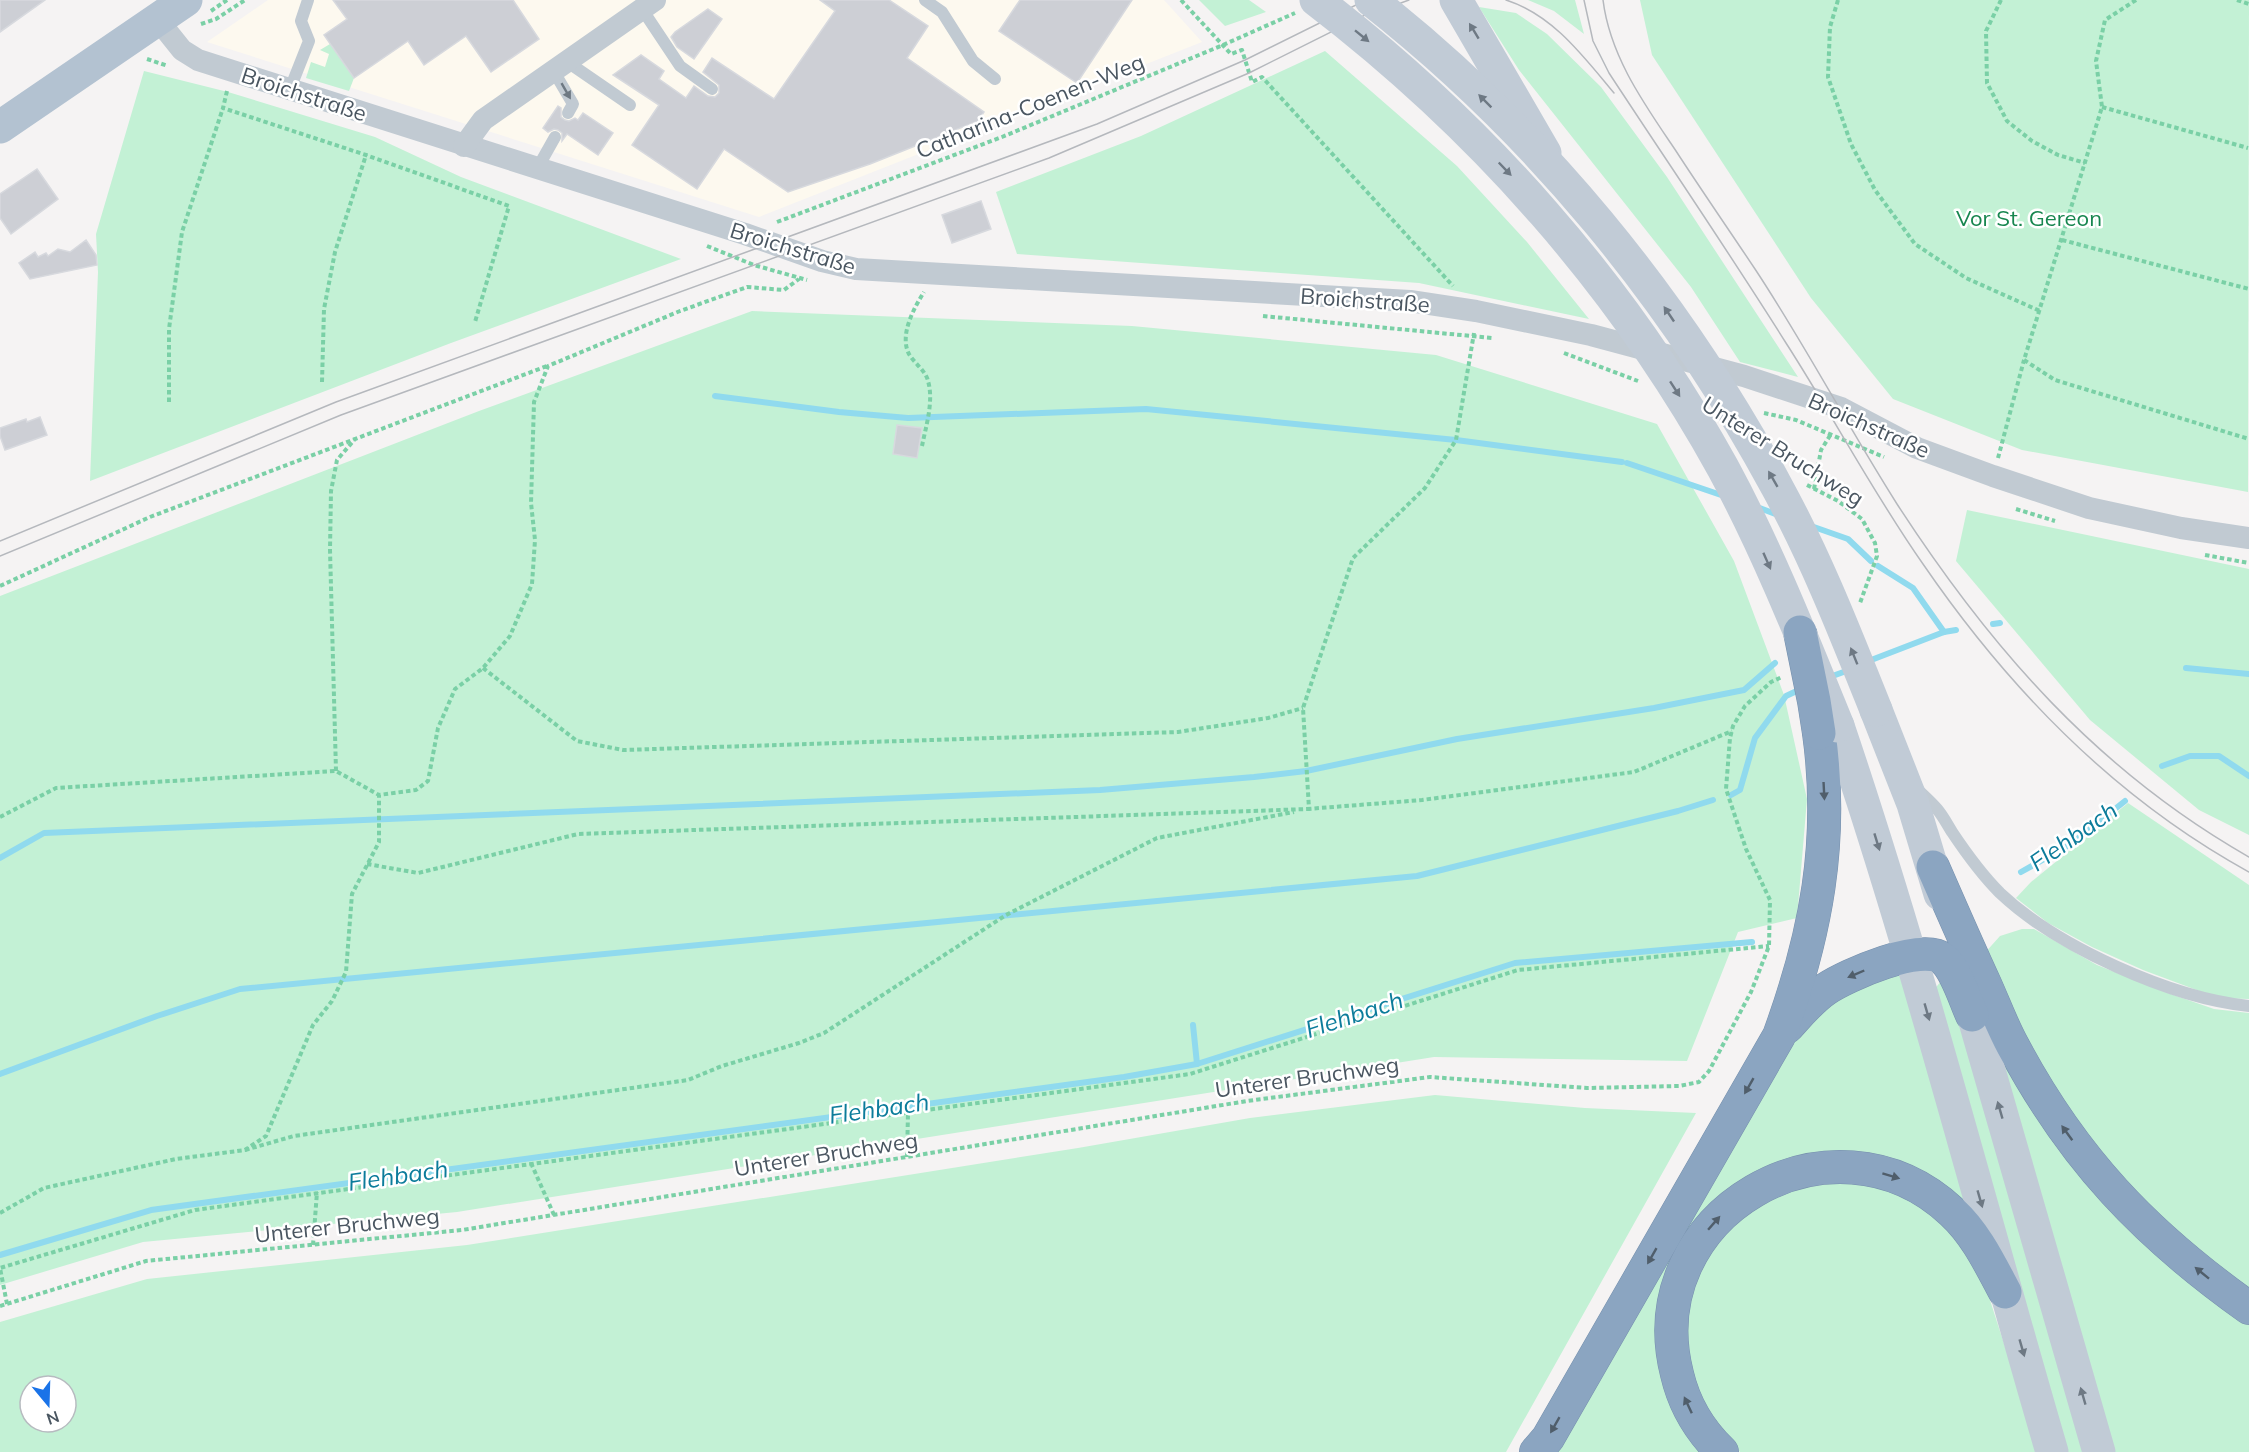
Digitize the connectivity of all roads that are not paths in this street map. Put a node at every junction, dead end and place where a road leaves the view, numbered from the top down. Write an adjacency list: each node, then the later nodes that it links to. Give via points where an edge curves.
1 (308, 0): 12 (lane, via 302,21 309,41)
2 (925, 0): 10 (lane, via 942,12 974,62)
3 (1371, 0): 19 (main road, one-way to 3, bridge, via 1414,33)
4 (1456, 0): 19 (main road, one-way to 4, bridge)
5 (649, 4): 9 (street); 11 (lane, via 680,66)
6 (1310, 5): 21 (main road, one-way to 21, bridge, via 1386,56 1470,134 1551,219 1585,262 1670,381 1723,469)
7 (190, 13): 8 (main road)
8 (158, 20): 12 (street, Broichstraße, via 182,50 194,58); 15 (main road)
9 (560, 65): 13 (lane); 14 (lane, one-way to 14, via 573,105); 17 (street, via 483,120)
10 (995, 79)
11 (712, 89)
12 (290, 90): 17 (street, Broichstraße)
13 (630, 105)
14 (568, 113)
15 (0, 127)
16 (555, 137): 18 (lane)
17 (464, 146): 18 (street, Broichstraße)
18 (537, 169): 20 (street, Broichstraße, via 856,269 1410,301 1591,335 1841,408 1917,448 2089,508)
19 (1556, 172): 23 (main road, one-way to 19, bridge, via 1802,535 1747,433 1649,285)
20 (2249, 538)
21 (1800, 632): 22 (highway, bridge)
22 (1829, 730): 25 (main road, one-way to 25, via 1871,823); 28 (highway, one-way to 28, via 1821,871 1812,927)
23 (1901, 772): 24 (main road); 26 (lane, via 1938,810 1990,882 2039,925 2129,971 2211,1001)
24 (1933, 867): 27 (main road); 30 (highway, one-way to 24, via 2160,1239 2103,1180 2065,1131 2011,1043)
25 (1911, 955): 27 (highway, via 1936,954 1950,966); 28 (highway, one-way to 28, via 1860,972 1826,989); 29 (main road, one-way to 29)
26 (2249, 1006)
27 (1972, 1016): 34 (main road, one-way to 27)
28 (1779, 1036): 31 (highway, one-way to 31, via 1548,1438)
29 (2005, 1292): 32 (highway, one-way to 29, via 1694,1418 1681,1389 1673,1359 1671,1327 1685,1265 1701,1238 1747,1194 1775,1179 1816,1169 1869,1170 1899,1178 1953,1212 1973,1236); 33 (main road, one-way to 33)
30 (2249, 1308)
31 (1536, 1452)
32 (1722, 1452)
33 (2052, 1452)
34 (2099, 1452)

